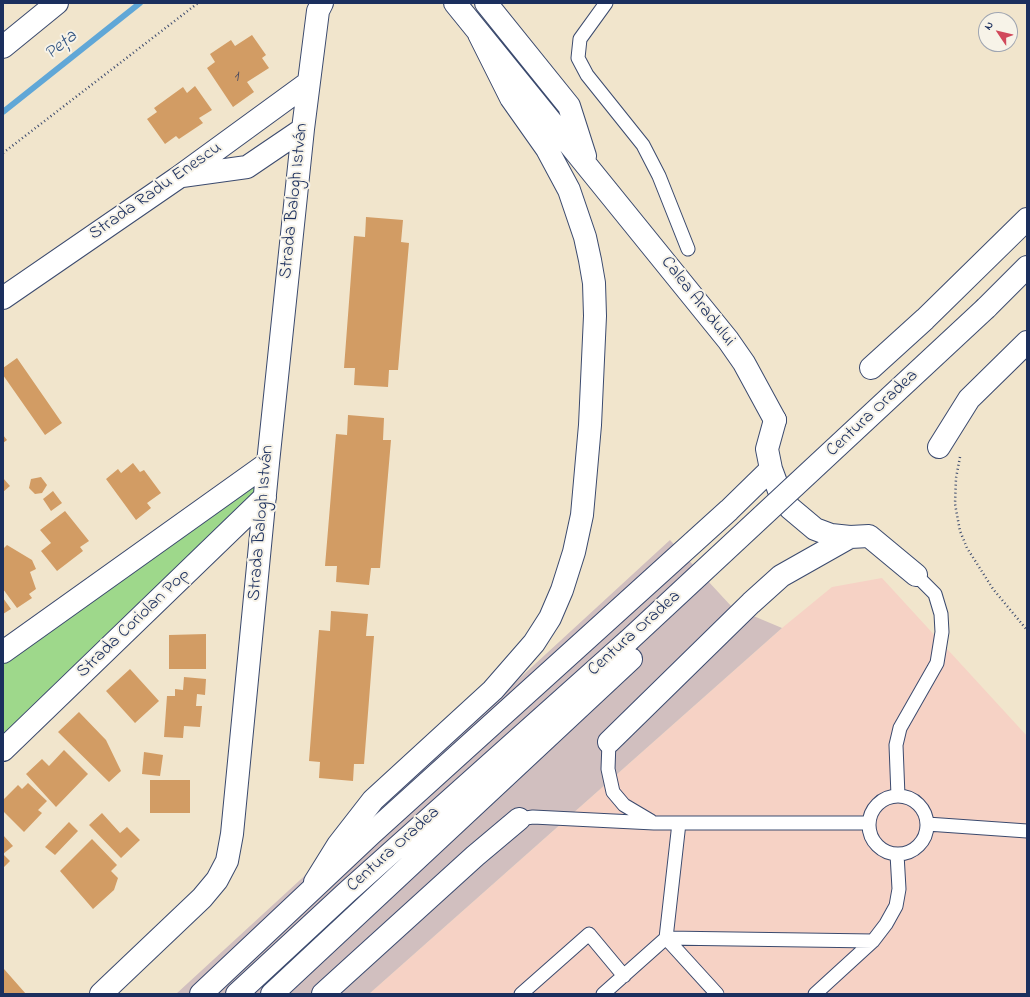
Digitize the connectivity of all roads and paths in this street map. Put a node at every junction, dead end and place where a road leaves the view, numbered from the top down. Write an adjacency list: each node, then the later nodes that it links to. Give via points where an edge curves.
1 (57, 3): 8 (main road)
2 (198, 3): 11 (path)
3 (322, 3): 9 (main road, Strada Balogh István, via 318,11)
4 (455, 3): 7 (main road, Calea Aradului)
5 (486, 3): 12 (main road, via 569,106)
6 (606, 3): 15 (lane, via 580,39 578,58 587,75 643,145 659,176)
7 (479, 34): 12 (main road, Calea Aradului); 42 (main road, via 511,98 547,149 569,190 590,260 595,316 590,425 582,515 562,590 550,618 534,643 493,690 373,800 338,845)
8 (3, 47)
9 (308, 83): 10 (main road, Strada Balogh István); 13 (main road, Strada Radu Enescu)
10 (303, 129): 13 (main road, via 247,167); 24 (main road, Strada Balogh István)
11 (3, 153)
12 (590, 169): 25 (main road, Calea Aradului, via 744,363 775,420 767,449)
13 (179, 177): 18 (main road, Strada Radu Enescu)
14 (1027, 219): 21 (main road)
15 (688, 248)
16 (1027, 267): 19 (main road, Centura Oradea)
17 (1027, 287): 19 (main road, Centura Oradea)
18 (3, 298)
19 (990, 314): 30 (main road, Centura Oradea, bridge)
20 (1027, 342): 22 (main road, via 969,400)
21 (871, 368)
22 (939, 447)
23 (961, 453): 29 (path, via 954,491 955,509 966,548 982,574)
24 (268, 463): 26 (main road, Strada Balogh István); 31 (main road)
25 (771, 469): 27 (main road, Calea Aradului, via 781,496 800,518 815,529); 42 (main road)
26 (265, 497): 33 (main road, Strada Coriolan Pop); 46 (main road, Strada Balogh István, via 232,834 227,861 217,880 202,898)
27 (850, 537): 28 (main road, Calea Aradului, via 869,536); 32 (main road, via 781,576)
28 (916, 576): 34 (lane, via 936,594 942,632 937,663 900,728 896,745)
29 (1027, 630)
30 (634, 646): 48 (main road, Centura Oradea, via 346,893); 49 (main road, Centura Oradea)
31 (3, 652)
32 (609, 742): 36 (lane, via 608,769 613,792 624,805)
33 (3, 750)
34 (898, 796): 38 (lane, via 881,800 870,814); 39 (lane, via 915,801 925,815)
35 (519, 819): 36 (lane, via 533,817); 50 (main road)
36 (654, 823): 37 (lane)
37 (679, 823): 38 (lane); 43 (lane)
38 (868, 823): 41 (lane, via 869,832 879,848)
39 (927, 824): 40 (lane); 41 (lane, via 926,834 918,845 906,853)
40 (1027, 831)
41 (897, 854): 44 (lane, via 899,889 896,906)
42 (309, 892): 47 (main road)
43 (666, 938): 44 (lane); 45 (lane); 53 (lane)
44 (873, 941): 54 (lane)
45 (624, 976): 51 (lane, via 589,934); 52 (lane)
46 (101, 994)
47 (201, 994)
48 (238, 994)
49 (272, 994)
50 (324, 994)
51 (521, 994)
52 (603, 994)
53 (717, 994)
54 (815, 994)

